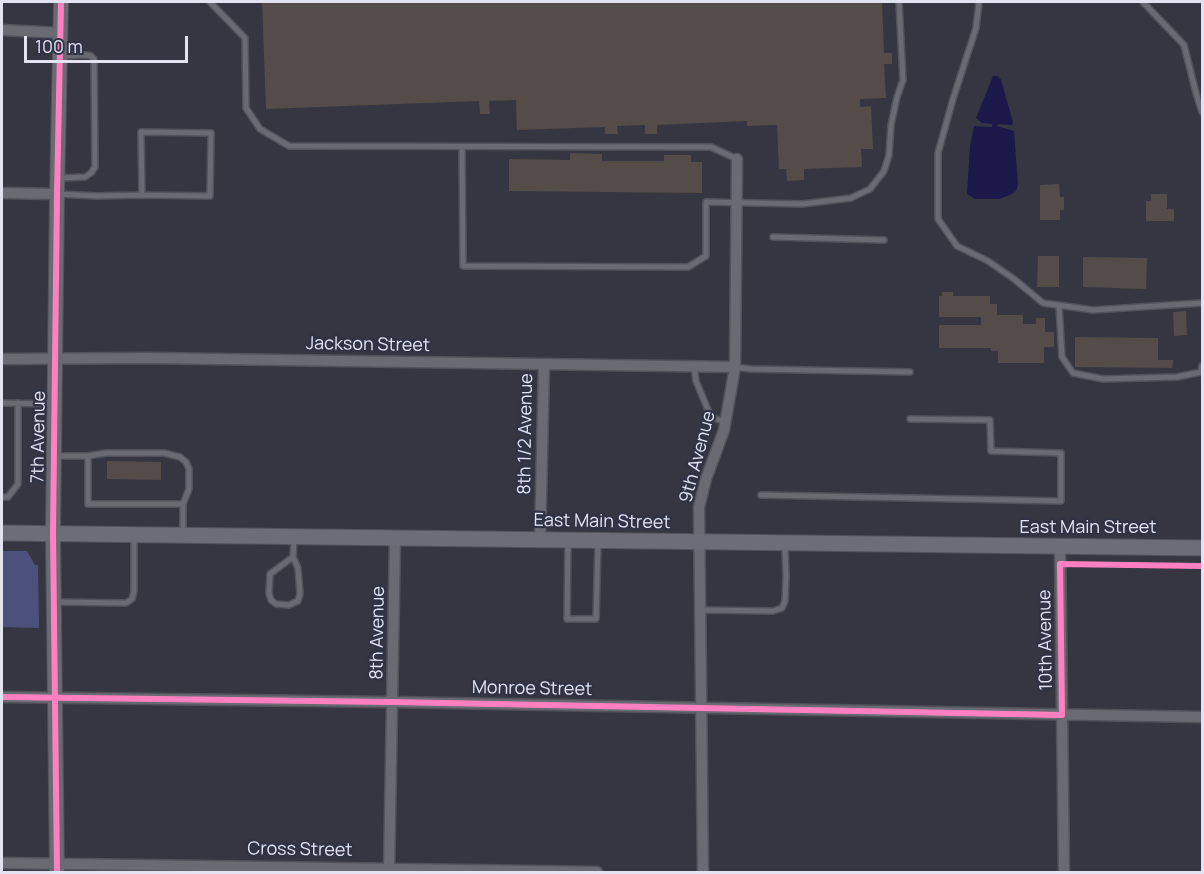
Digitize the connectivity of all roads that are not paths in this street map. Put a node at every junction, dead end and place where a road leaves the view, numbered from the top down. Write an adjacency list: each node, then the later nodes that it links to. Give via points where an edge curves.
1 (61, 2): 7 (street, 7th Avenue)
2 (210, 2): 10 (lane, via 245,38 246,108 260,129 289,146)
3 (899, 2): 16 (lane, via 903,80 891,125 889,155 884,171 870,189 851,198 802,204)
4 (979, 2): 20 (lane, via 976,28 938,153 938,219 957,246 988,261 1043,303)
5 (1143, 2): 9 (lane, via 1184,45)
6 (2, 30): 7 (street)
7 (61, 33): 8 (street, 7th Avenue)
8 (60, 56): 12 (street, 7th Avenue); 12 (lane, via 86,55 94,59 95,167 85,177)
9 (1203, 112)
10 (462, 147): 11 (lane, via 711,147); 16 (lane, via 463,266 688,267 706,256 706,202)
11 (736, 159): 16 (street, 9th Avenue)
12 (57, 178): 14 (street, 7th Avenue)
13 (2, 193): 14 (street)
14 (57, 194): 15 (lane); 22 (street, 7th Avenue)
15 (142, 195): 15 (lane, via 141,132 211,133 210,196)
16 (735, 202): 26 (street, 9th Avenue)
17 (773, 237): 18 (lane)
18 (884, 240)
19 (1203, 303): 20 (lane, via 1093,310)
20 (1059, 306): 25 (lane, via 1062,357 1073,373 1102,380 1177,377 1201,372)
21 (2, 359): 22 (street, Jackson Street)
22 (54, 360): 23 (street, Jackson Street); 30 (street, 7th Avenue)
23 (544, 365): 24 (street, Jackson Street); 44 (street, 8th 1/2 Avenue)
24 (694, 366): 26 (street, Jackson Street); 32 (lane, via 711,417)
25 (1203, 366)
26 (735, 367): 27 (lane); 32 (street, 9th Avenue)
27 (910, 372)
28 (2, 403): 29 (lane)
29 (18, 403): 30 (lane); 36 (lane, via 18,484 8,497)
30 (54, 404): 33 (street, 7th Avenue)
31 (910, 419): 35 (lane, via 990,420 991,451 1061,453 1061,501)
32 (725, 422): 47 (street, 9th Avenue, via 699,507)
33 (54, 456): 34 (lane); 39 (street, 7th Avenue)
34 (88, 456): 37 (lane, via 88,504); 37 (lane, via 164,453 180,457 189,469 188,496)
35 (761, 495)
36 (2, 497)
37 (183, 504): 41 (lane)
38 (2, 533): 39 (main road, East Main Street)
39 (53, 534): 40 (main road, East Main Street); 52 (street, 7th Avenue)
40 (135, 535): 41 (main road, East Main Street); 52 (lane, via 132,599 126,603)
41 (183, 536): 42 (main road, East Main Street)
42 (294, 537): 43 (main road, East Main Street); 51 (lane)
43 (394, 538): 44 (main road, East Main Street); 56 (street, 8th Avenue)
44 (540, 541): 45 (main road, East Main Street)
45 (568, 541): 46 (main road, East Main Street); 46 (lane, via 567,619 597,619)
46 (598, 541): 47 (main road, East Main Street)
47 (699, 542): 48 (main road, East Main Street); 53 (street, 9th Avenue)
48 (784, 543): 49 (main road, East Main Street); 53 (lane, via 782,608)
49 (1060, 548): 50 (main road, East Main Street); 58 (street, 10th Avenue)
50 (1203, 548)
51 (293, 557): 51 (lane, via 270,574 269,593 276,604 298,601 300,582)
52 (53, 602): 55 (street, 7th Avenue)
53 (700, 610): 57 (street, 9th Avenue)
54 (2, 697): 55 (street, Monroe Street)
55 (54, 698): 56 (street, Monroe Street); 61 (street, 7th Avenue)
56 (392, 702): 57 (street, Monroe Street); 62 (street, 8th Avenue)
57 (701, 707): 58 (street, Monroe Street); 64 (street, 9th Avenue)
58 (1062, 715): 59 (street, Monroe Street); 65 (street, 10th Avenue)
59 (1203, 717)
60 (2, 863): 61 (street, Cross Street)
61 (56, 868): 62 (street, Cross Street)
62 (389, 870): 63 (street, Cross Street)
63 (597, 873)
64 (703, 873)
65 (1064, 873)

